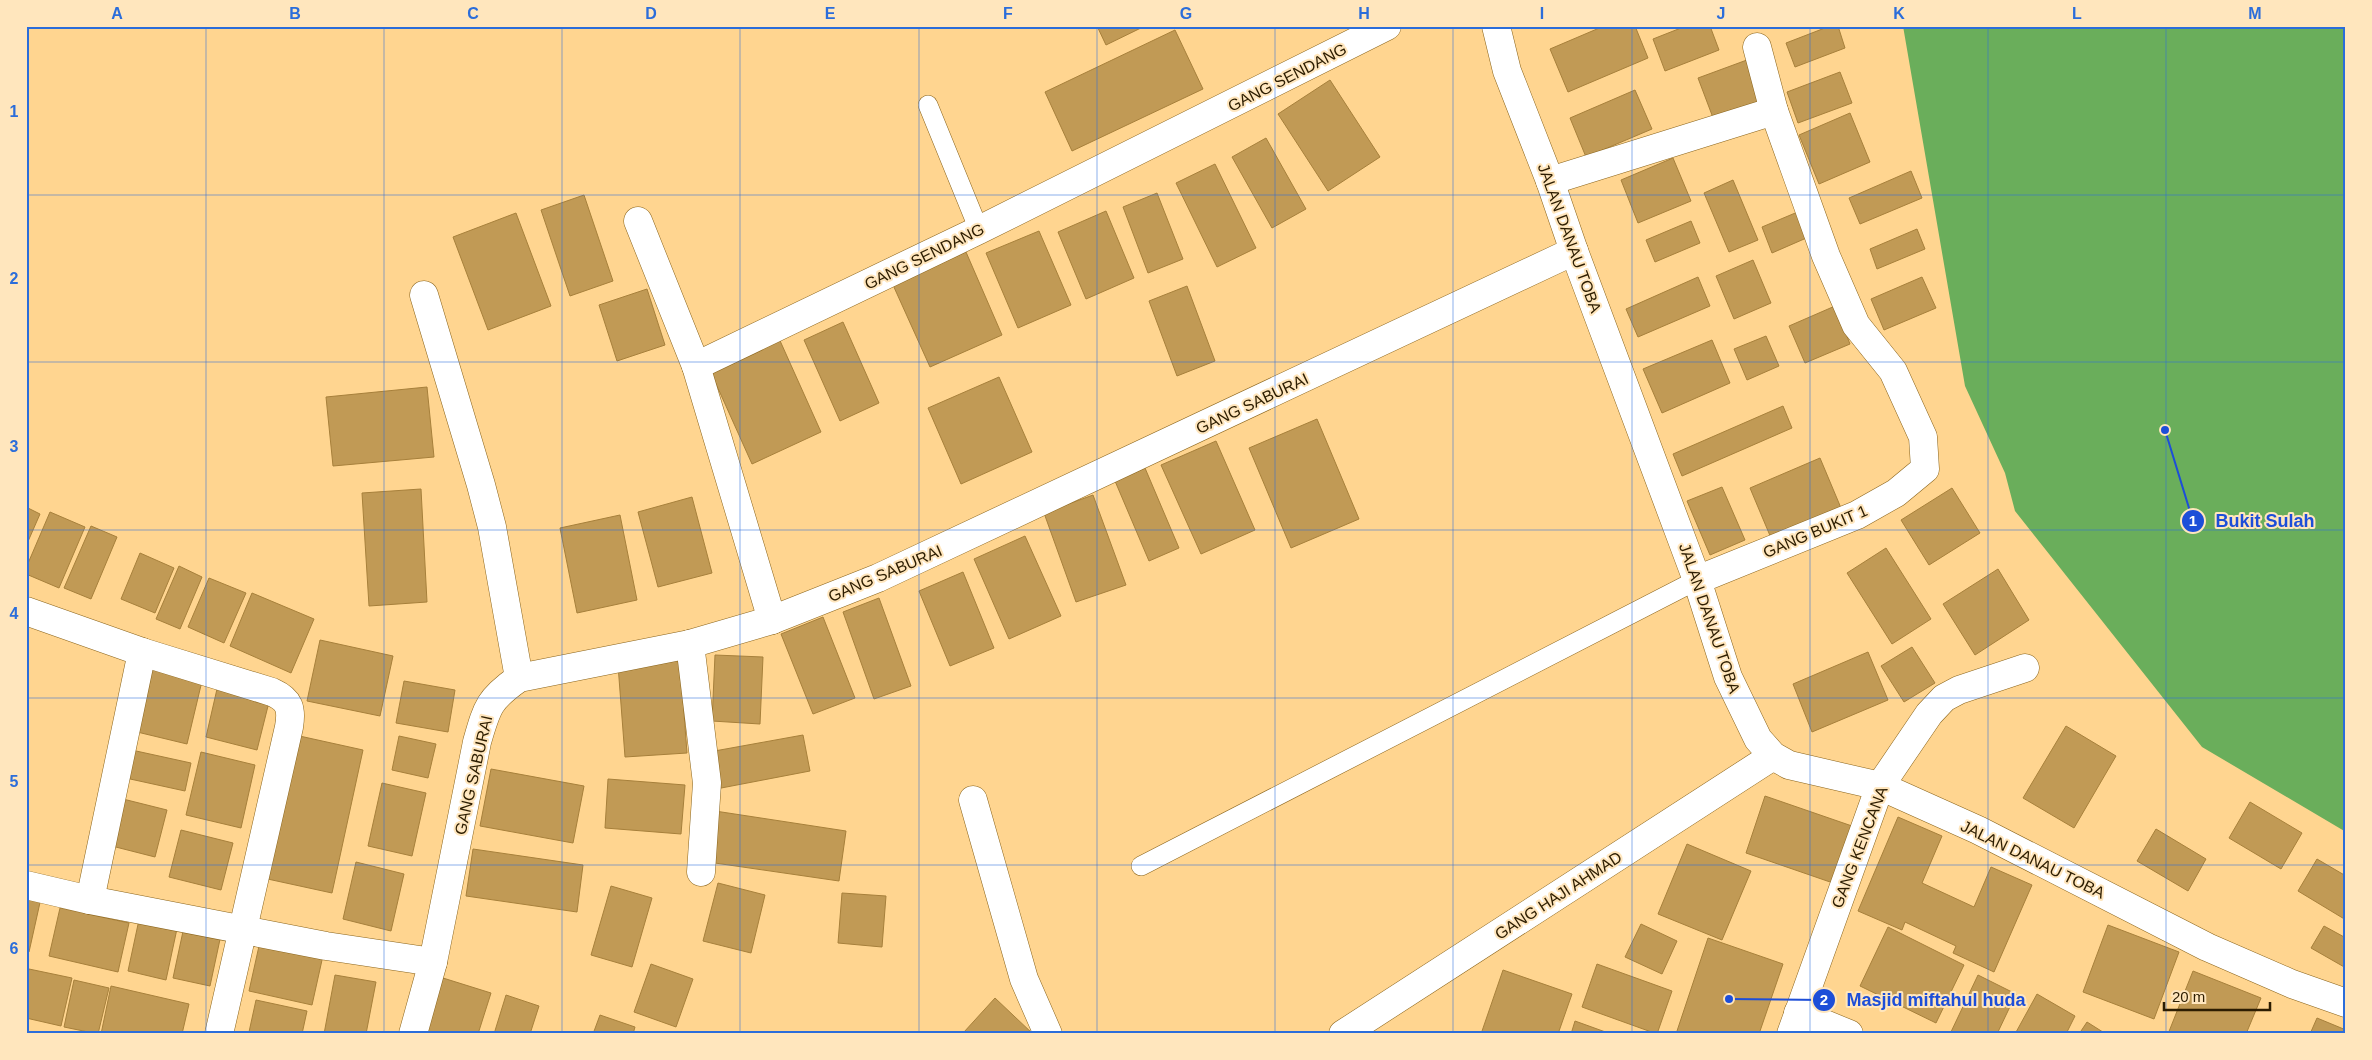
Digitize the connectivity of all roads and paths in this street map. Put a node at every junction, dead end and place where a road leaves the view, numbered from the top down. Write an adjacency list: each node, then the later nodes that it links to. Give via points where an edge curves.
1 (1387, 26): 8 (street, GANG SENDANG)
2 (1496, 26): 6 (street, JALAN DANAU TOBA, via 1507,71)
3 (1757, 47): 5 (street)
4 (928, 105): 8 (lane)
5 (1774, 111): 6 (street); 12 (street, GANG BUKIT 1, via 1826,256 1856,325 1893,371 1923,437 1925,469 1896,493 1857,515)
6 (1550, 181): 9 (street, JALAN DANAU TOBA)
7 (638, 221): 11 (street)
8 (979, 230): 11 (street, GANG SENDANG)
9 (1574, 251): 12 (street, JALAN DANAU TOBA); 14 (street, GANG SABURAI, via 936,552)
10 (424, 295): 18 (street, via 492,527)
11 (696, 366): 14 (street)
12 (1697, 580): 19 (street, JALAN DANAU TOBA, via 1728,677 1758,739); 22 (lane)
13 (26, 611): 16 (street)
14 (772, 620): 15 (street, GANG SABURAI)
15 (690, 644): 18 (street, GANG SABURAI); 23 (street, via 707,783)
16 (142, 652): 25 (street); 26 (street, via 272,692 282,696 290,708 289,728)
17 (2025, 668): 20 (street, GANG KENCANA, via 1944,698 1929,714)
18 (519, 678): 27 (street, GANG SABURAI, via 500,691 485,713)
19 (1773, 756): 20 (street, JALAN DANAU TOBA, via 1789,765); 33 (street, GANG HAJI AHMAD)
20 (1880, 786): 28 (street, JALAN DANAU TOBA, via 1978,830 2207,947 2292,984); 29 (street, GANG KENCANA)
21 (973, 800): 32 (street, via 1024,979)
22 (1141, 866)
23 (702, 872)
24 (26, 885): 25 (street)
25 (90, 900): 26 (street)
26 (242, 928): 27 (street, via 326,946); 30 (street)
27 (433, 962): 31 (street, GANG SABURAI)
28 (2346, 1003)
29 (1795, 1024): 34 (street)
30 (219, 1034)
31 (413, 1034)
32 (1048, 1034)
33 (1343, 1034)
34 (1849, 1034)

